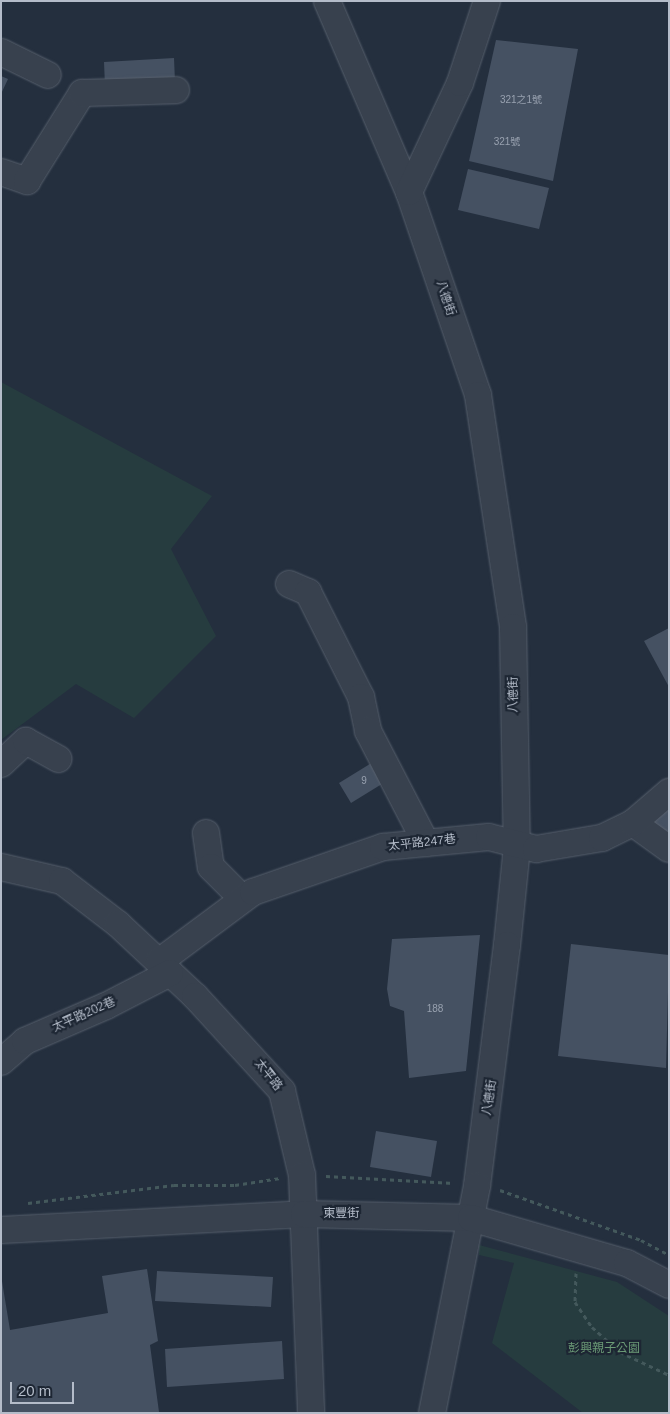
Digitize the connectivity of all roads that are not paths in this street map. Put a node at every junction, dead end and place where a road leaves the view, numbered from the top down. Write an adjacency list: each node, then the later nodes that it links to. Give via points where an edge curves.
1 (327, 1): 7 (street, 八德街)
2 (488, 1): 7 (street, via 460,83)
3 (1, 52): 4 (street)
4 (48, 76)
5 (176, 90): 6 (street, via 82,93 27,181)
6 (1, 172)
7 (409, 192): 15 (street, 八德街, via 478,395 513,627)
8 (289, 584): 14 (street, via 308,592 362,697 368,731)
9 (58, 759): 10 (street, via 26,741)
10 (1, 764)
11 (669, 792): 12 (street, 太平路247巷)
12 (633, 823): 15 (street, 太平路247巷, via 602,838 536,848); 16 (street)
13 (206, 833): 18 (street, via 211,867)
14 (426, 843): 15 (street, 太平路247巷, via 489,837); 18 (street, 太平路247巷, via 383,847 253,892)
15 (517, 846): 22 (street, 八德街, via 490,1096)
16 (669, 849)
17 (1, 867): 19 (street, 太平路, via 62,882 118,924)
18 (243, 899): 19 (street, 太平路247巷)
19 (165, 968): 20 (street, 太平路202巷, via 106,1006 25,1040); 21 (street, 太平路, via 252,1054 282,1091 302,1175)
20 (1, 1062)
21 (304, 1214): 22 (street, 東豐街); 23 (street, 東豐街); 25 (street, 太平路)
22 (471, 1218): 24 (street, 東豐街, via 627,1263); 26 (street, 八德街)
23 (1, 1230)
24 (669, 1284)
25 (311, 1413)
26 (432, 1413)

